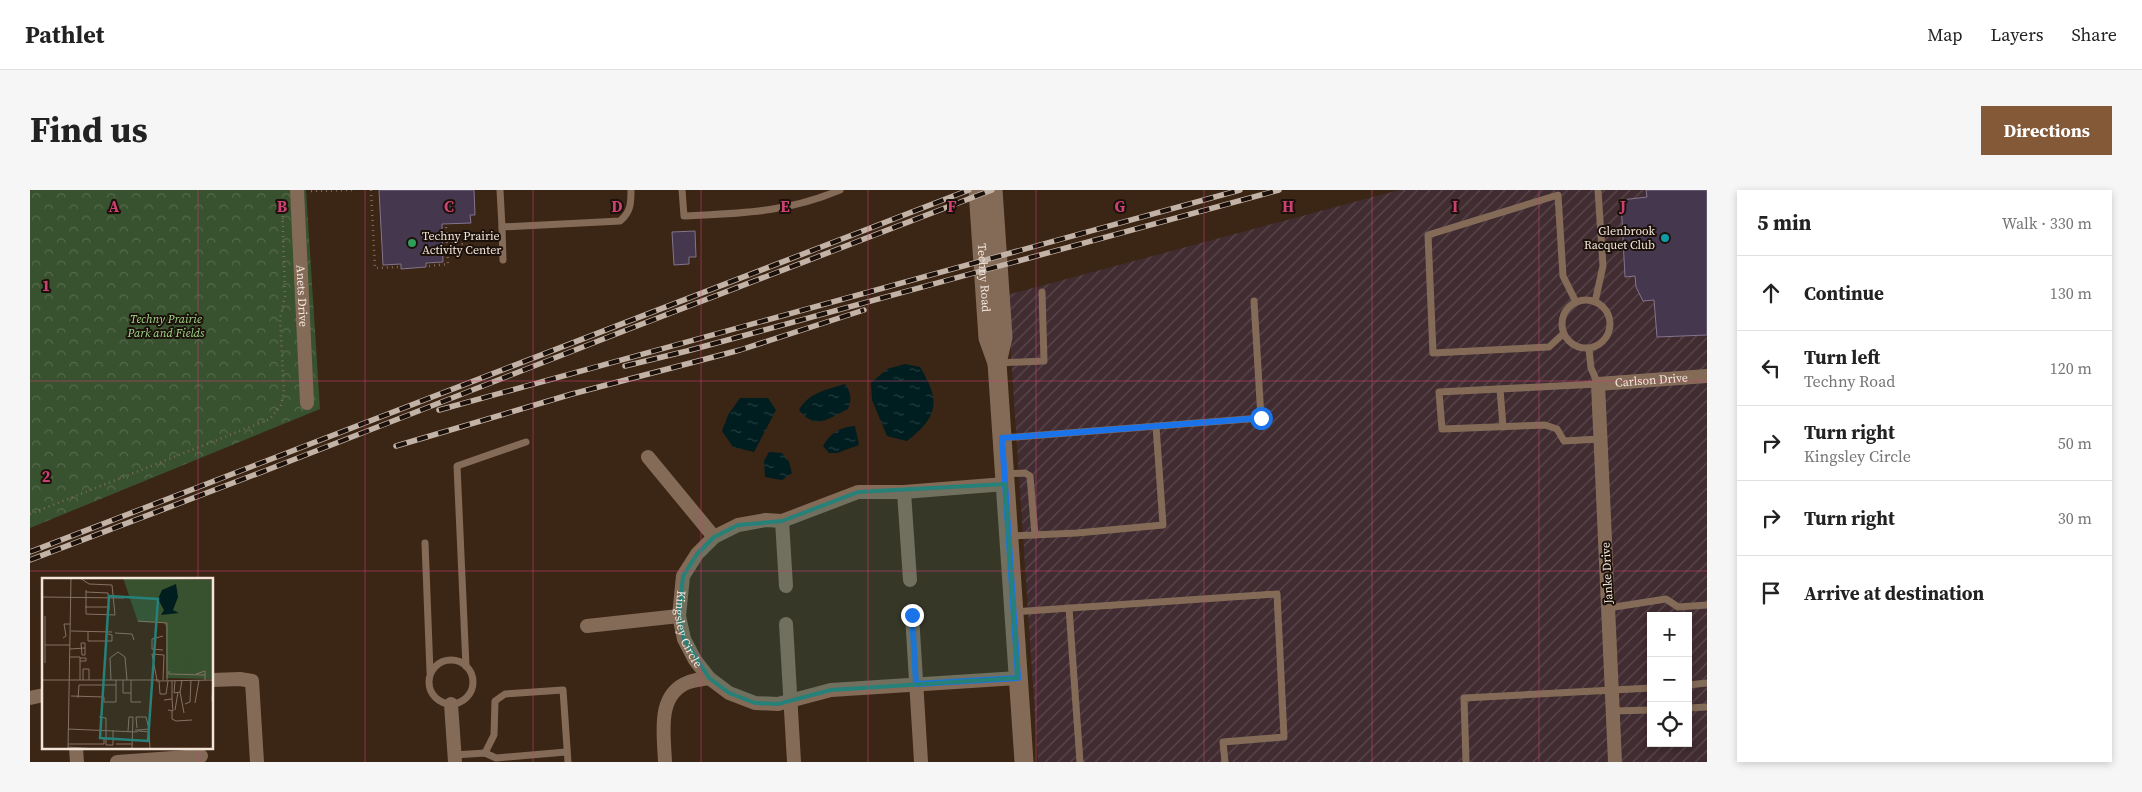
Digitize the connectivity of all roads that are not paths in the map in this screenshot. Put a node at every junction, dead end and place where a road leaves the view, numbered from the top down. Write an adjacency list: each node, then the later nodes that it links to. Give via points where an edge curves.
1 (297, 190): 22 (street, Anets Drive)
2 (500, 190): 10 (lane)
3 (631, 190): 10 (lane, via 631,206 620,220)
4 (682, 190): 9 (lane, via 684,216 763,212 812,202)
5 (840, 190): 9 (lane)
6 (978, 190): 18 (main road, Techny Road, via 988,338)
7 (993, 190): 18 (main road, Techny Road, via 1003,337)
8 (1598, 190): 15 (lane, via 1603,266)
9 (829, 192)
10 (502, 227): 11 (lane)
11 (503, 256)
12 (1042, 292): 18 (lane, via 1044,361)
13 (1254, 300): 23 (lane, via 1261,418)
14 (1576, 302): 15 (lane); 16 (lane, via 1563,315); 16 (lane, via 1563,276 1558,194 1428,235 1433,354 1549,347)
15 (1595, 302): 17 (lane, via 1605,310 1610,328 1600,344)
16 (1563, 334): 17 (lane, via 1570,344)
17 (1588, 349): 20 (lane)
18 (997, 363): 25 (main road, Techny Road)
19 (1707, 376): 20 (street, Carlson Drive)
20 (1598, 384): 21 (lane); 26 (street, Janke Drive)
21 (1500, 389): 24 (lane); 24 (lane, via 1439,392 1442,429)
22 (307, 403)
23 (1156, 426): 25 (lane); 32 (lane, via 1163,525)
24 (1503, 427): 26 (lane, via 1544,425 1557,429 1564,441)
25 (1002, 438): 29 (main road, Techny Road)
26 (1600, 439): 40 (street, Janke Drive)
27 (526, 442): 46 (lane, via 457,466)
28 (648, 457): 34 (street)
29 (1005, 479): 30 (street, Kingsley Circle); 32 (lane, via 1025,473 1030,476); 33 (main road, Techny Road)
30 (904, 492): 31 (street, Kingsley Circle, via 858,492); 36 (street)
31 (782, 521): 34 (street, Kingsley Circle, via 738,525); 37 (street)
32 (1035, 535): 33 (lane)
33 (1009, 536): 41 (main road, Techny Road)
34 (714, 537): 43 (street, Kingsley Circle, via 697,554 683,576)
35 (426, 543): 47 (lane)
36 (910, 580)
37 (786, 586)
38 (1707, 605): 40 (lane, via 1678,607 1666,599)
39 (1070, 608): 41 (lane); 74 (lane); 75 (lane, via 1277,594 1284,737 1223,742)
40 (1608, 608): 55 (street, Janke Drive)
41 (1014, 612): 49 (main road, Techny Road)
42 (912, 615): 52 (street)
43 (679, 616): 45 (street); 48 (street, Kingsley Circle, via 684,639)
44 (786, 624): 56 (street)
45 (587, 626)
46 (466, 666): 47 (lane, via 445,660); 57 (lane, via 472,686 464,699)
47 (430, 675): 57 (lane, via 433,695)
48 (709, 678): 56 (street, Kingsley Circle, via 729,693 756,703); 70 (street, via 688,682 672,694 663,714)
49 (1018, 678): 52 (street, Kingsley Circle); 73 (main road, Techny Road)
50 (214, 680): 68 (street, via 252,682)
51 (1707, 683): 53 (lane)
52 (916, 684): 56 (street, Kingsley Circle, via 832,690); 72 (street)
53 (1692, 685)
54 (1647, 688): 55 (lane)
55 (1612, 692): 61 (street, Janke Drive); 76 (lane, via 1464,698)
56 (790, 701): 71 (street)
57 (451, 704): 65 (street)
58 (1707, 707): 59 (lane)
59 (1692, 708)
60 (1647, 710): 61 (lane)
61 (1613, 711): 77 (street, Janke Drive)
62 (566, 752): 63 (lane, via 496,758); 63 (lane, via 563,690 505,694 495,700 494,735); 69 (lane)
63 (484, 753): 65 (lane)
64 (201, 756): 66 (street)
65 (454, 759)
66 (168, 760): 67 (street)
67 (117, 762)
68 (257, 762)
69 (568, 762)
70 (665, 762)
71 (794, 762)
72 (921, 762)
73 (1024, 762)
74 (1080, 762)
75 (1225, 762)
76 (1466, 762)
77 (1615, 762)

